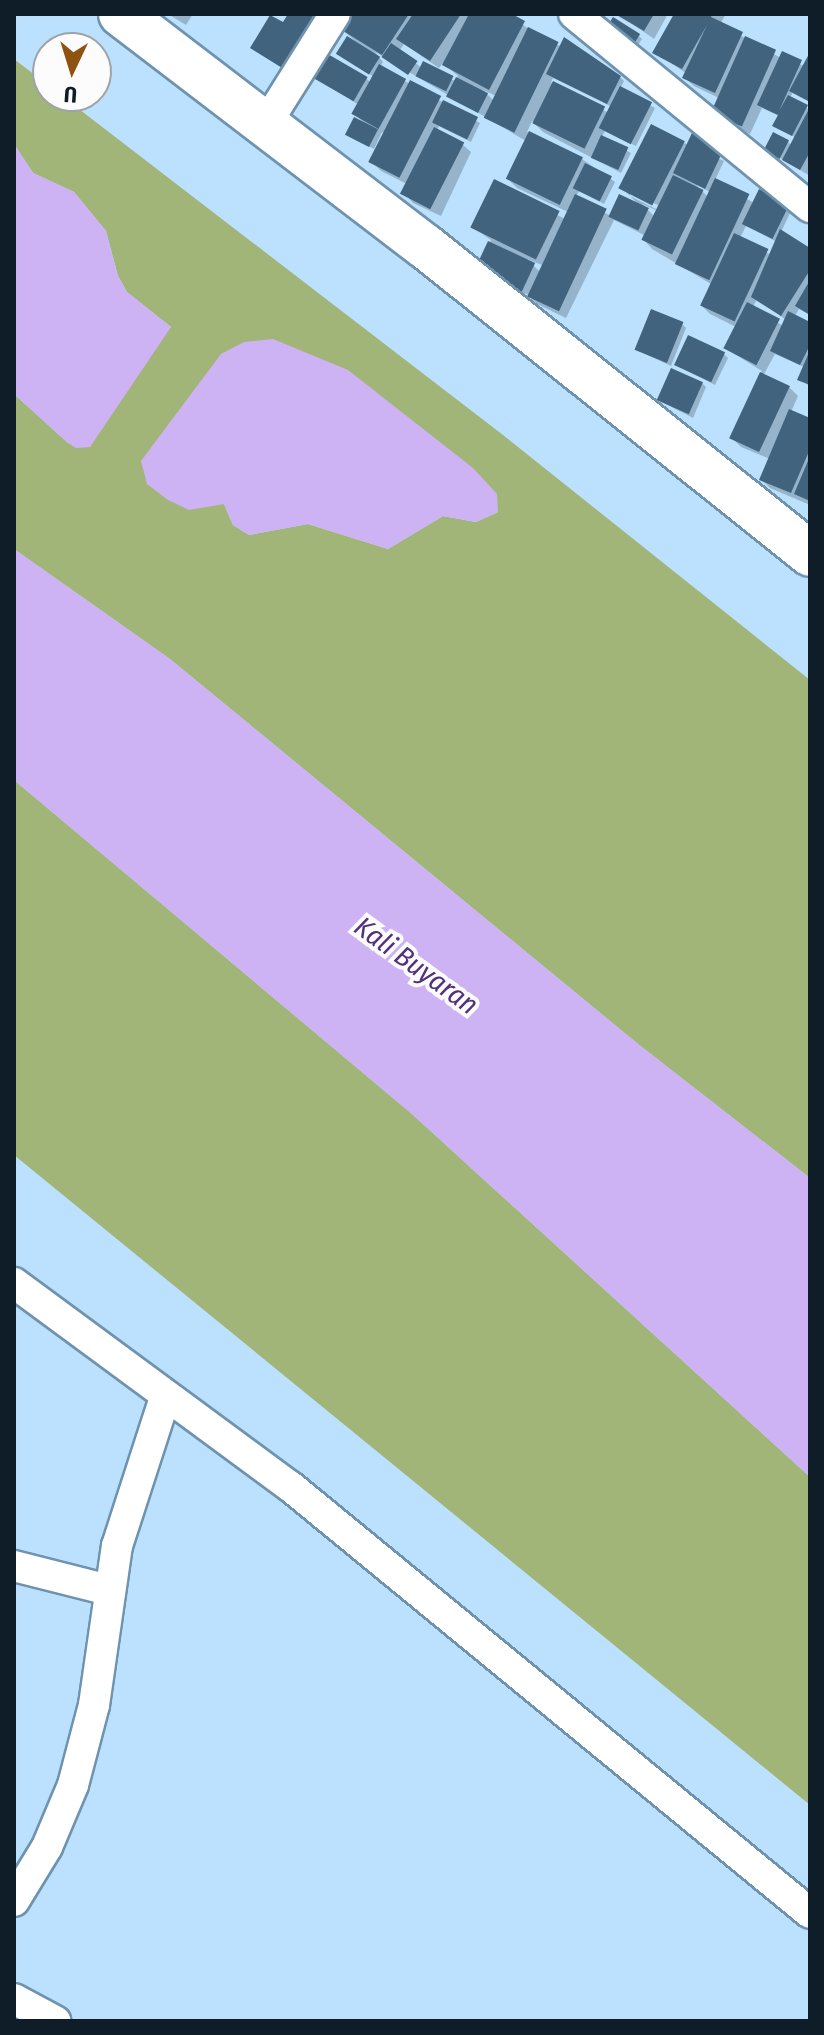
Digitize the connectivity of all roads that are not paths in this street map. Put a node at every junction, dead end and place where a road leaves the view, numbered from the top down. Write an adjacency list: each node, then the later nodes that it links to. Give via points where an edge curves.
1 (121, 14): 4 (street)
2 (335, 14): 4 (street)
3 (574, 14): 5 (street)
4 (264, 127): 6 (street, via 426,247)
5 (810, 207)
6 (810, 554)
7 (14, 1283): 8 (street)
8 (165, 1397): 10 (street, via 126,1511); 12 (street, via 291,1487)
9 (14, 1566): 10 (street)
10 (109, 1590): 11 (street, via 94,1705 73,1785 47,1847)
11 (14, 1901)
12 (810, 1913)
13 (14, 1999): 14 (street)
14 (55, 2021)

